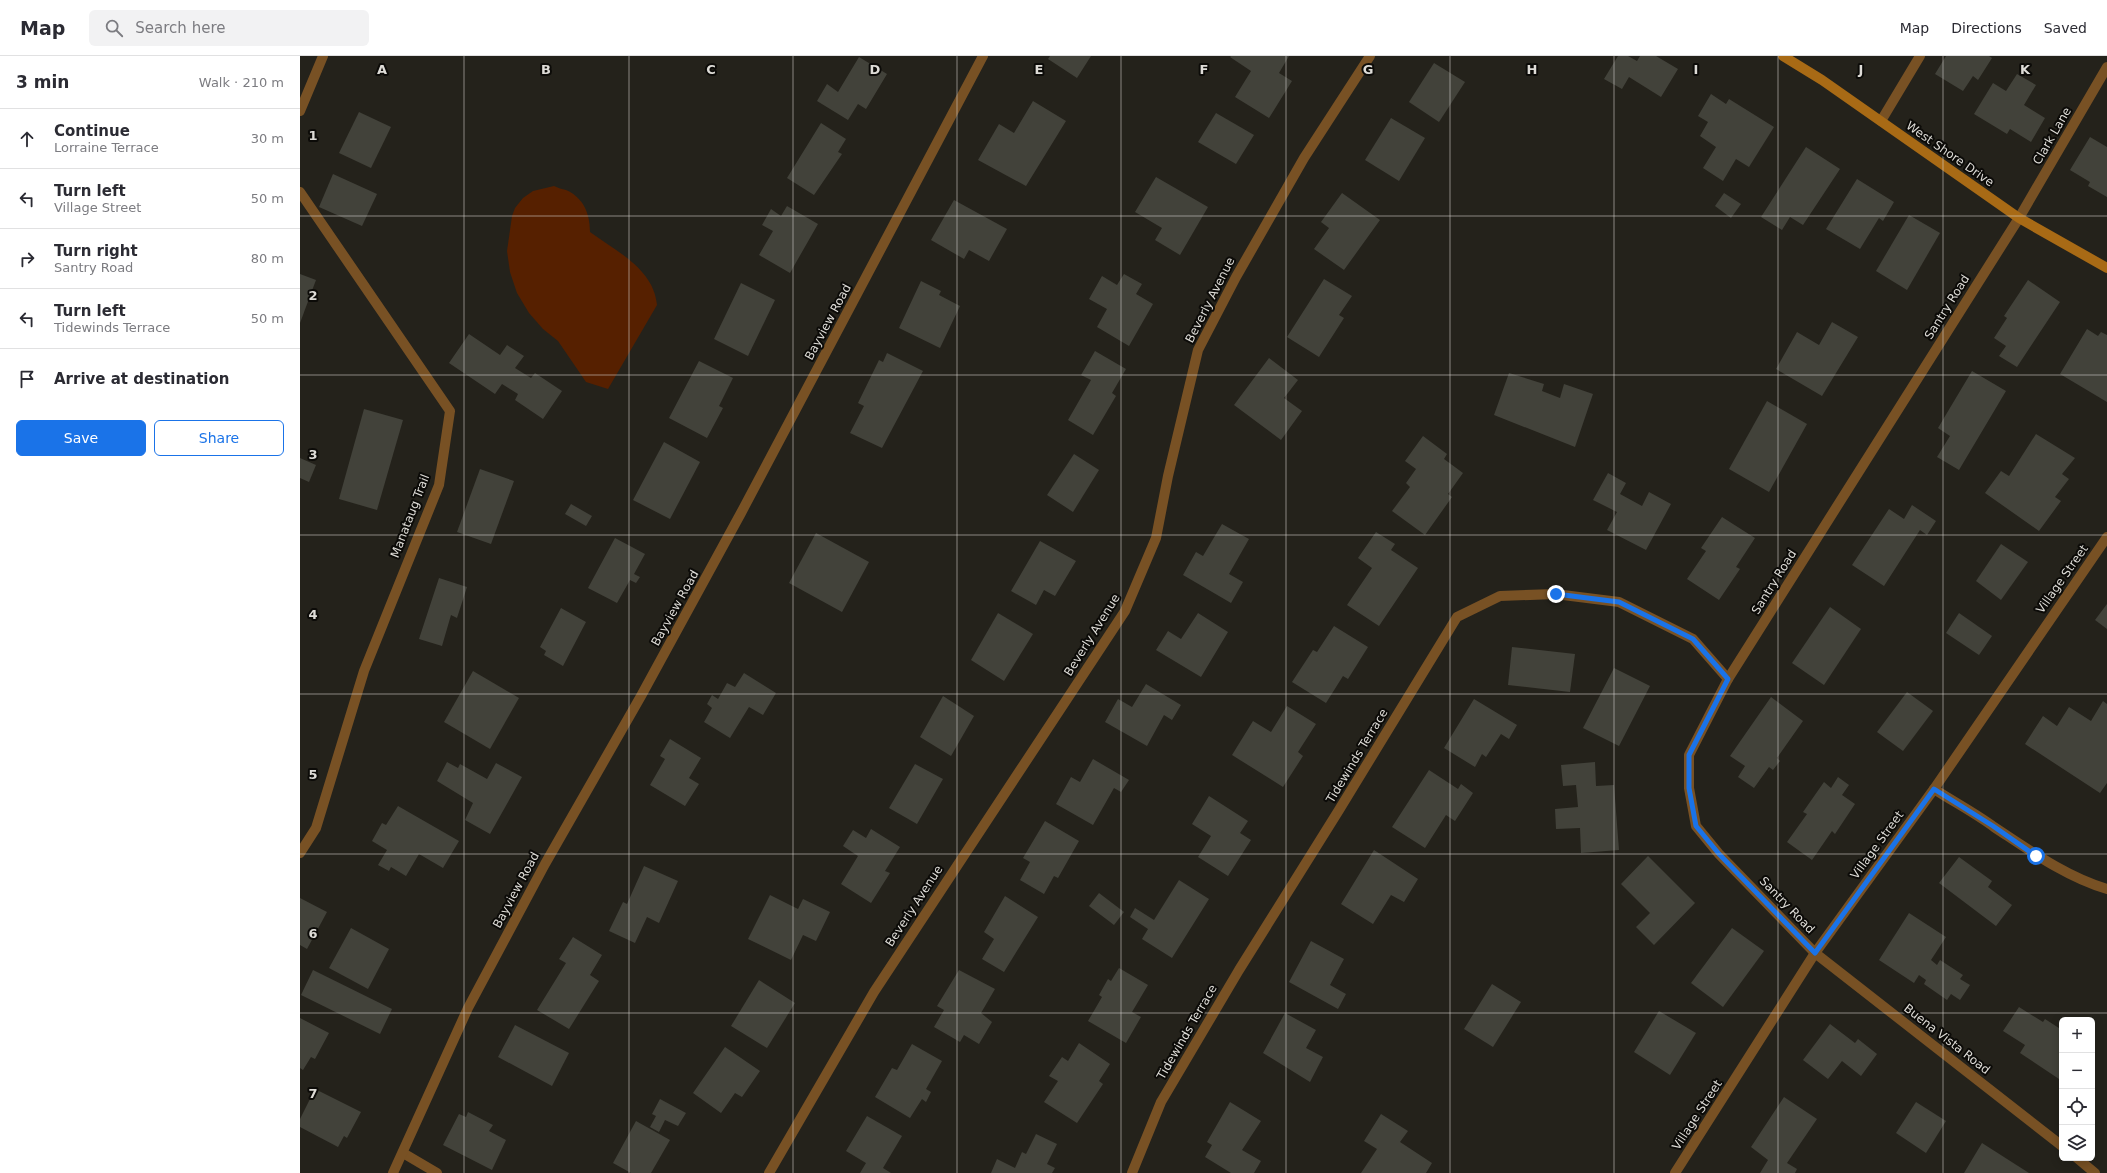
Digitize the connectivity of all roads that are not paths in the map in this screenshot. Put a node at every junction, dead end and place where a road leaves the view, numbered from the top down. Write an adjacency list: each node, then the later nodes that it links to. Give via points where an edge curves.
1 (323, 56): 7 (street)
2 (983, 56): 19 (street, Bayview Road, via 741,513 471,1001)
3 (1370, 56): 23 (street, Beverly Avenue, via 1304,158 1236,277 1198,350 1156,538 1125,611 874,992)
4 (1783, 56): 8 (main road, West Shore Drive)
5 (1920, 56): 8 (street)
6 (2107, 66): 10 (street, Clark Lane)
7 (300, 111)
8 (1881, 121): 10 (main road, West Shore Drive)
9 (300, 192): 15 (street, Manataug Trail, via 450,411 439,485 364,671 316,828)
10 (2019, 218): 11 (main road, West Shore Drive); 13 (street, Santry Road)
11 (2107, 268)
12 (2107, 537): 14 (street, Village Street)
13 (1728, 679): 17 (street, Santry Road, via 1689,755 1689,788 1696,826 1719,854); 24 (street, Tidewinds Terrace, via 1693,639 1619,602 1556,594 1500,596 1457,617 1239,970 1161,1102)
14 (1934, 789): 16 (street, via 2036,856); 17 (street, Village Street)
15 (300, 853)
16 (2107, 889)
17 (1815, 953): 18 (street, Buena Vista Road); 25 (street, Village Street)
18 (2059, 1144)
19 (403, 1153): 21 (street, Bayview Road); 22 (street)
20 (2081, 1161): 26 (street)
21 (393, 1173)
22 (437, 1173)
23 (769, 1173)
24 (1132, 1173)
25 (1675, 1173)
26 (2095, 1173)

